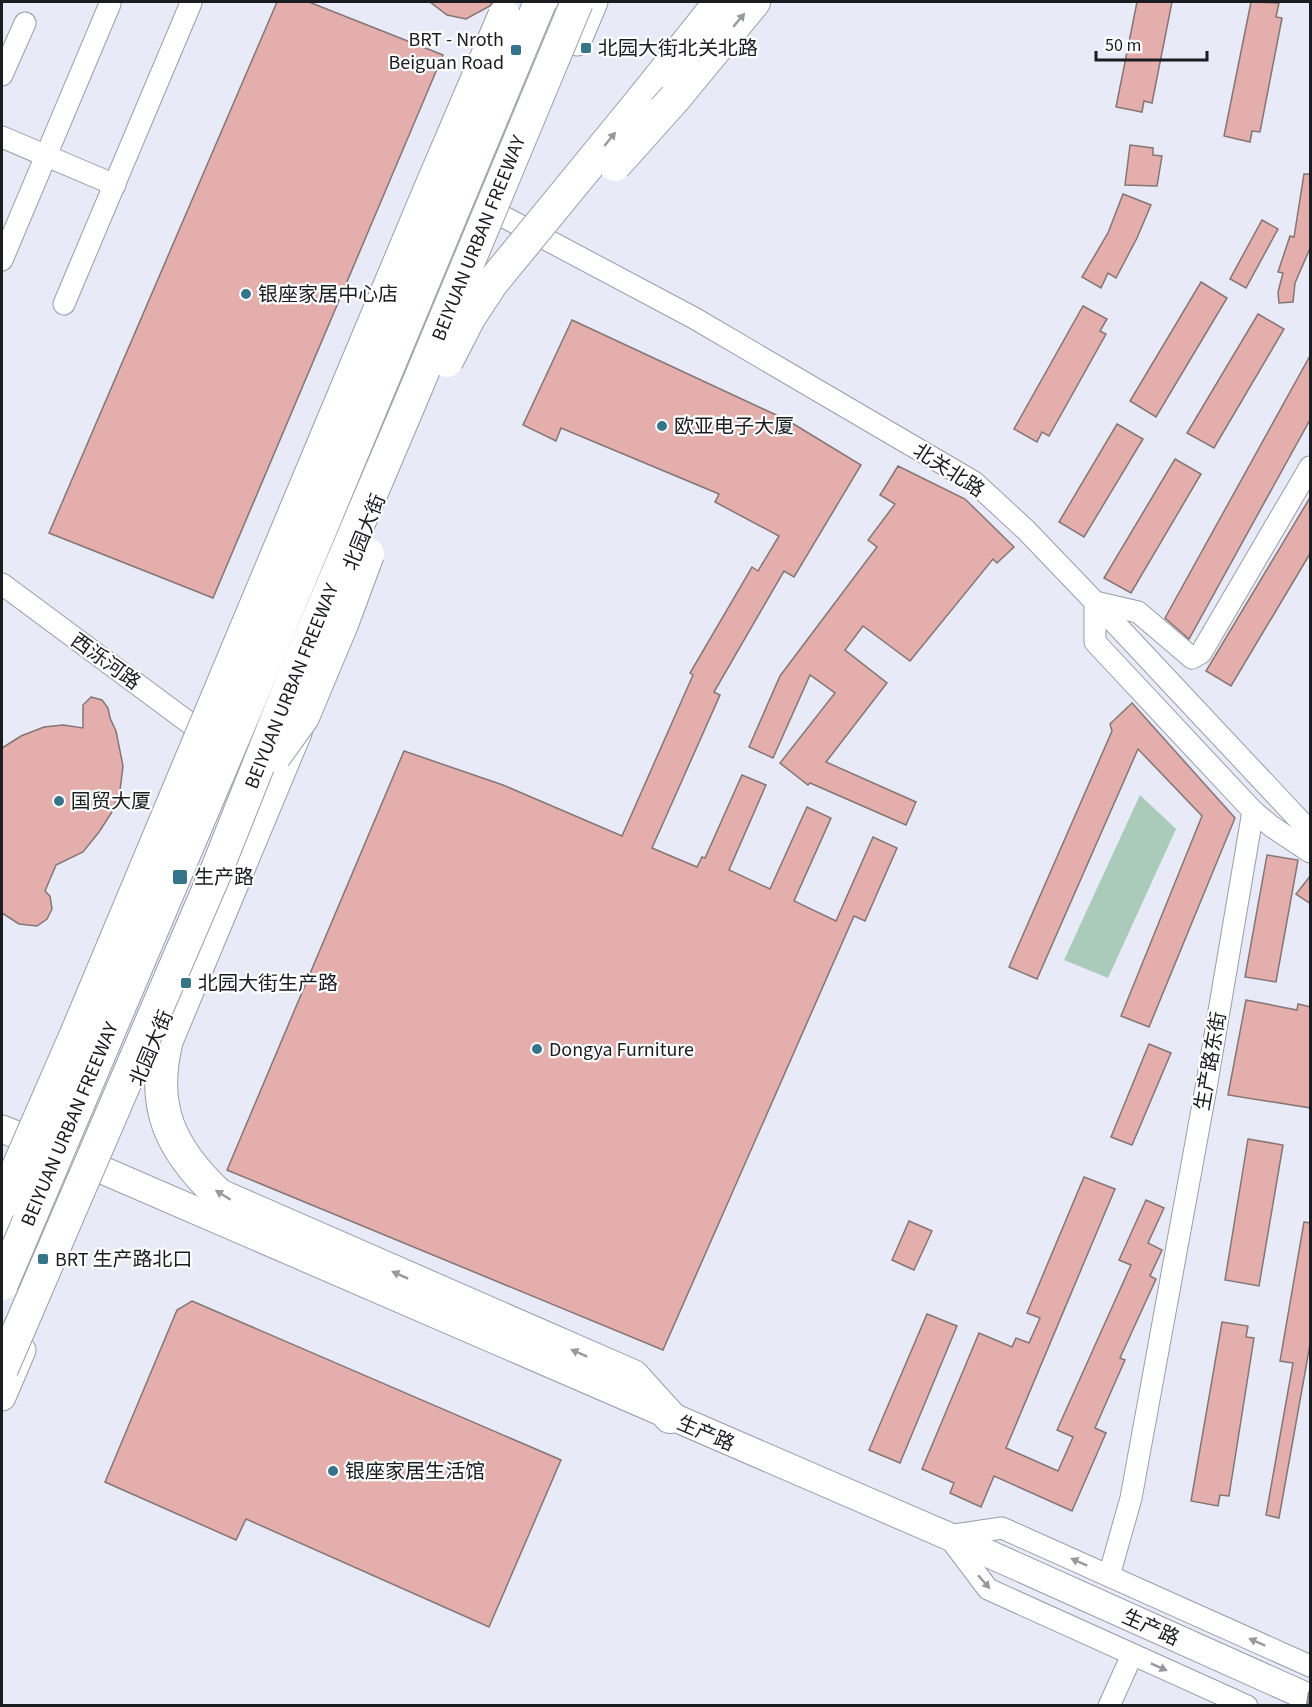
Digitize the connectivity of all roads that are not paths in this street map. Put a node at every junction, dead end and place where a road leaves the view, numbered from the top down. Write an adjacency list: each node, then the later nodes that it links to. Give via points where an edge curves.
1 (540, 2): 19 (highway, BEIYUAN URBAN FREEWAY, bridge)
2 (577, 2): 20 (highway, BEIYUAN URBAN FREEWAY, bridge)
3 (594, 2): 14 (main road, 北园大街)
4 (720, 2): 17 (highway, one-way to 4, bridge, via 492,283)
5 (754, 2): 17 (highway, one-way to 5, bridge, via 498,296 675,98)
6 (191, 3): 13 (street)
7 (110, 4): 12 (street)
8 (511, 5): 22 (highway, bridge); 27 (main road, via 277,588)
9 (25, 23): 10 (street)
10 (2, 75)
11 (2, 137): 12 (street)
12 (46, 156): 13 (street); 15 (street)
13 (115, 185): 16 (street)
14 (504, 217): 23 (street, 北关北路, via 694,318 974,482); 35 (main road, 北园大街, via 384,483)
15 (2, 260)
16 (64, 304)
17 (443, 369): 24 (highway, bridge)
18 (1311, 467): 23 (street, via 1201,653 1192,658 1138,612)
19 (344, 472): 22 (highway, bridge); 31 (highway, BEIYUAN URBAN FREEWAY, bridge)
20 (370, 498): 24 (highway, bridge); 32 (highway, BEIYUAN URBAN FREEWAY, bridge)
21 (2, 584): 27 (street, 西泺河路)
22 (264, 584): 25 (highway, bridge)
23 (1095, 602): 28 (street, via 1095,642); 29 (street, 北关北路)
24 (342, 624): 26 (highway, bridge)
25 (212, 708): 31 (highway, bridge); 36 (highway, bridge)
26 (303, 717): 32 (highway, bridge, via 273,760); 41 (highway, one-way to 26, bridge, via 633,1376 219,1195 179,1149 169,1130 160,1080 168,1040)
27 (211, 739): 34 (main road, via 120,961)
28 (1253, 811): 30 (street); 43 (street, 生产路东街, via 1131,1498)
29 (1311, 830)
30 (1311, 852)
31 (178, 868): 38 (highway, BEIYUAN URBAN FREEWAY, bridge)
32 (217, 869): 39 (highway, BEIYUAN URBAN FREEWAY, bridge)
33 (2, 1129): 34 (main road)
34 (39, 1144): 35 (main road, 生产路); 37 (main road)
35 (100, 1169): 40 (main road, 北园大街); 41 (main road, 生产路)
36 (2, 1204)
37 (2, 1234)
38 (2, 1284)
39 (2, 1369)
40 (2, 1397)
41 (670, 1417): 42 (main road, 生产路)
42 (948, 1536): 43 (street, one-way to 42, via 1002,1528); 44 (street, one-way to 44, via 988,1589); 46 (main road, 生产路)
43 (1109, 1576): 45 (street, one-way to 43)
44 (1132, 1655): 47 (street); 48 (street, one-way to 48)
45 (1311, 1666)
46 (1311, 1698)
47 (1109, 1706)
48 (1247, 1706)

